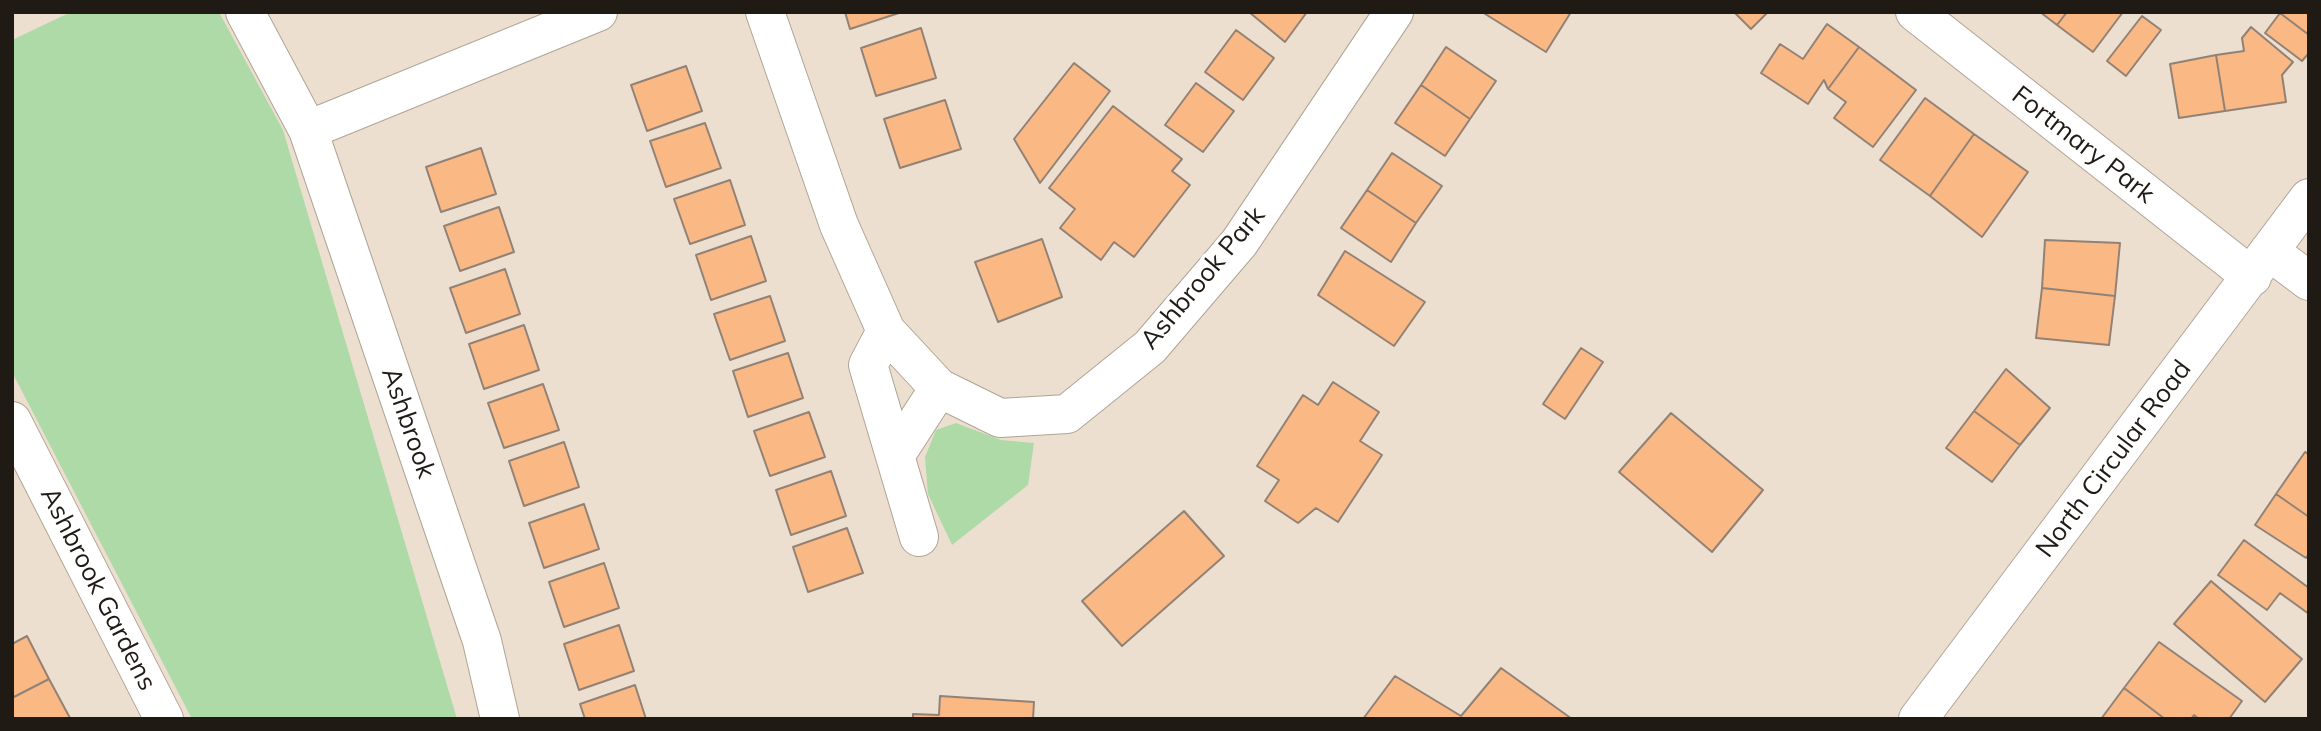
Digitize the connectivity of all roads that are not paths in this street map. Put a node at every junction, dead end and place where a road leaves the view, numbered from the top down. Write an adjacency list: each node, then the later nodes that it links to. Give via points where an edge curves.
1 (246, 12): 6 (street, Ashbrook)
2 (598, 12): 6 (street)
3 (765, 12): 10 (street, Ashbrook Park, via 839,225)
4 (1394, 12): 11 (street, Ashbrook Park, via 1239,243 1150,347 1067,414 1000,418)
5 (1915, 12): 8 (street, Fortmary Park)
6 (308, 130): 16 (street, Ashbrook, via 482,641)
7 (2309, 198): 8 (street, North Circular Road)
8 (2260, 264): 9 (street, Fortmary Park); 17 (street, North Circular Road)
9 (2309, 281)
10 (886, 331): 11 (street, Ashbrook Park); 13 (street, via 868,365)
11 (939, 388): 13 (street)
12 (12, 421): 15 (street, Ashbrook Gardens)
13 (895, 456): 14 (street)
14 (919, 537)
15 (164, 719)
16 (500, 719)
17 (1918, 719)

